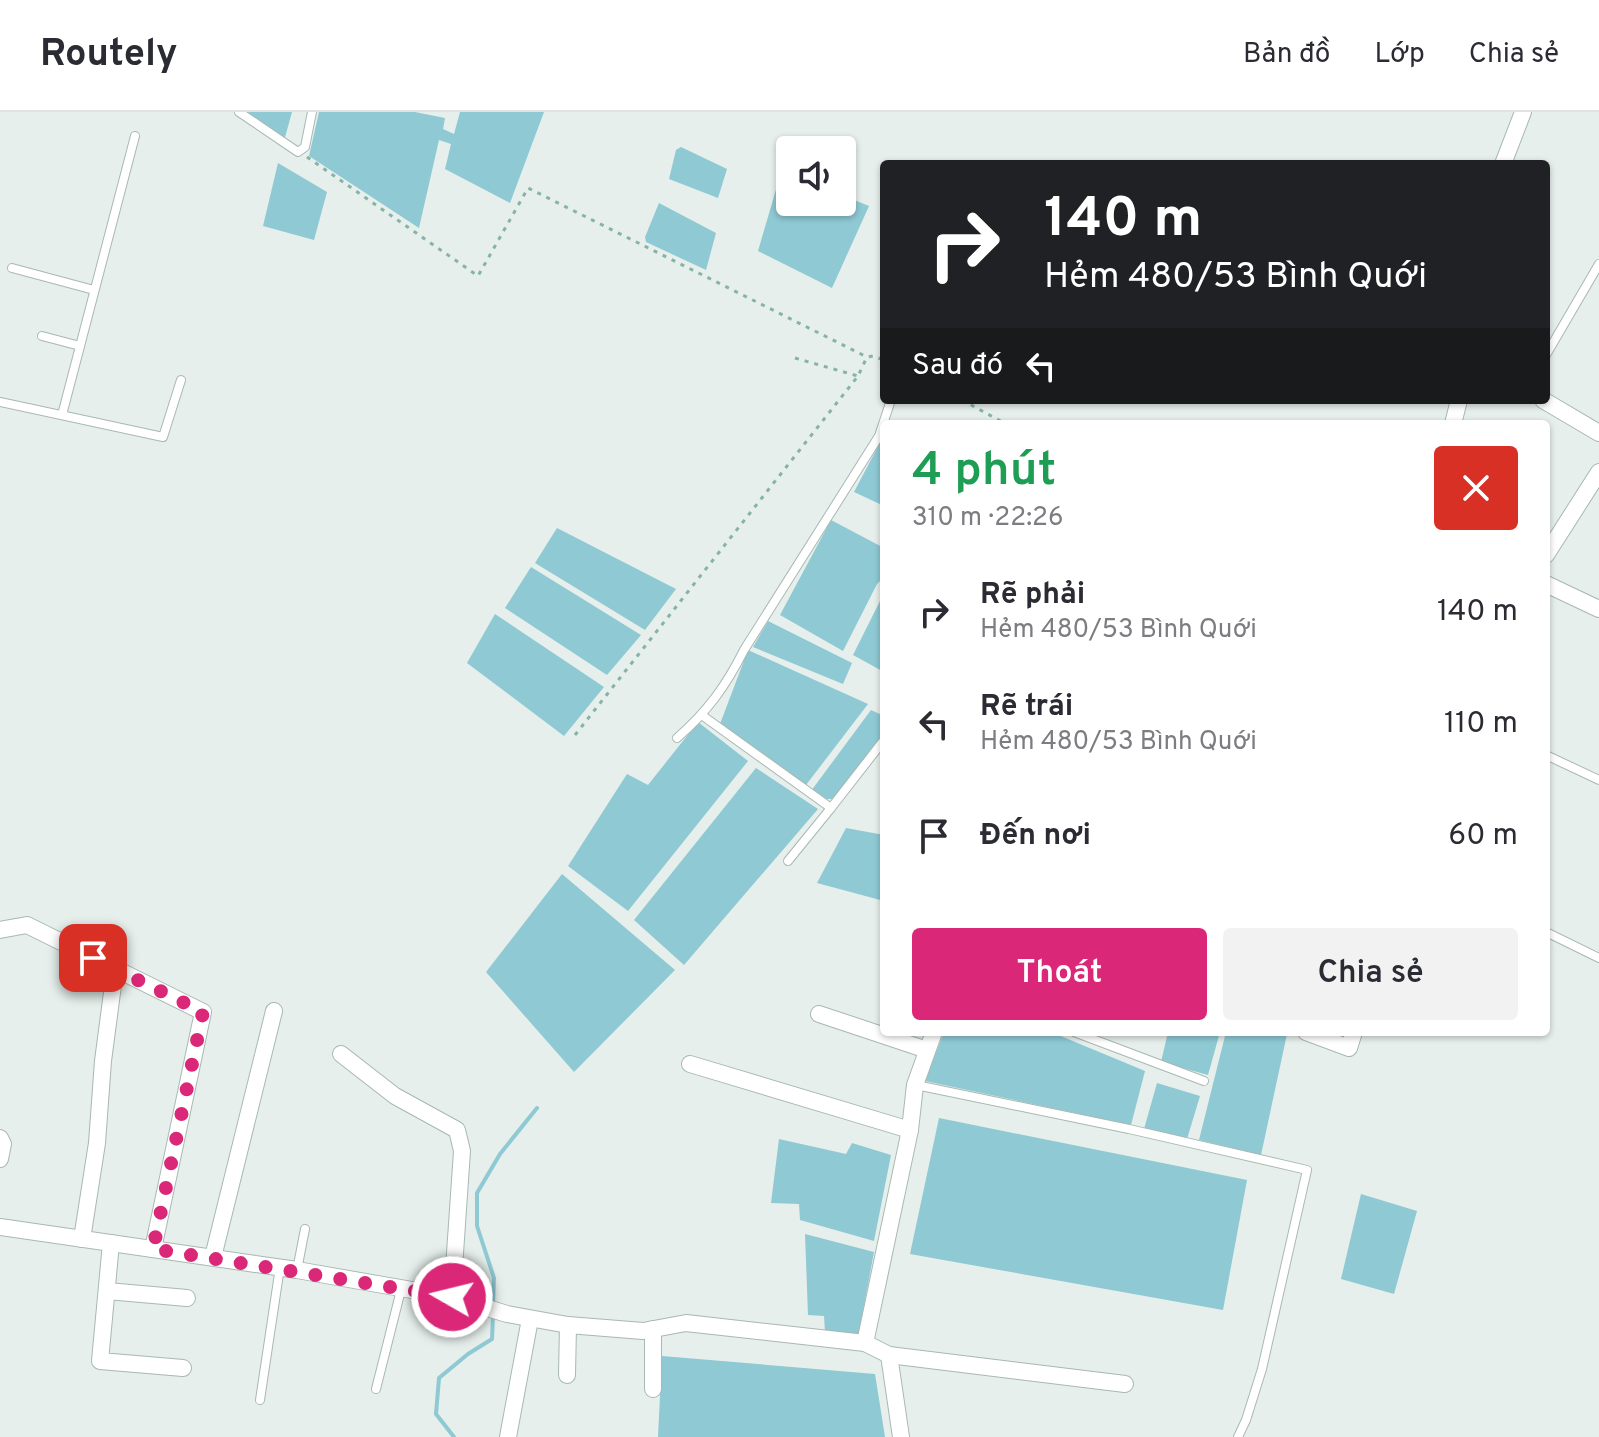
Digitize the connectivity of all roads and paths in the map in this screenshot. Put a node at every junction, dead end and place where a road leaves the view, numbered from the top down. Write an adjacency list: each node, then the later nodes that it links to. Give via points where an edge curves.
1 (239, 112): 5 (lane)
2 (312, 112): 5 (lane)
3 (1523, 112): 6 (street)
4 (135, 136): 9 (lane)
5 (300, 152): 13 (path, via 478,276 528,188)
6 (1505, 160)
7 (1599, 264): 12 (lane)
8 (12, 268): 9 (lane)
9 (94, 290): 11 (lane)
10 (42, 336): 11 (lane)
11 (80, 346): 21 (lane)
12 (1550, 348)
13 (867, 357): 15 (path); 16 (path)
14 (795, 358): 16 (path)
15 (880, 359)
16 (858, 376): 30 (path)
17 (181, 380): 21 (lane, via 163,437)
18 (0, 402): 21 (lane)
19 (969, 404): 22 (path)
20 (1550, 404): 24 (street)
21 (62, 415)
22 (999, 420)
23 (880, 433): 29 (lane)
24 (1599, 433)
25 (1599, 472): 26 (street)
26 (1550, 549)
27 (1550, 586): 28 (street)
28 (1599, 609)
29 (703, 716): 31 (lane); 35 (lane)
30 (575, 735)
31 (677, 738)
32 (880, 745): 35 (lane)
33 (1550, 757): 34 (lane)
34 (1599, 780)
35 (831, 808): 36 (lane)
36 (788, 861)
37 (0, 930): 40 (street, via 27,925)
38 (1550, 934): 39 (lane)
39 (1599, 958)
40 (115, 970): 59 (street); 61 (street, via 203,1012)
41 (274, 1011): 62 (street)
42 (819, 1014): 43 (street)
43 (880, 1034)
44 (885, 1036): 49 (street)
45 (932, 1036): 49 (street)
46 (1085, 1036): 52 (lane)
47 (1328, 1036): 48 (street)
48 (1351, 1040)
49 (927, 1050): 53 (street)
50 (341, 1054): 66 (street, via 395,1096 457,1130 462,1151)
51 (690, 1064): 54 (street)
52 (1204, 1081)
53 (915, 1085): 54 (street); 81 (lane, via 1307,1170 1262,1369)
54 (910, 1130): 71 (street)
55 (0, 1138): 56 (street)
56 (0, 1159)
57 (0, 1227): 59 (street)
58 (305, 1229): 63 (lane)
59 (82, 1239): 60 (street)
60 (111, 1243): 61 (street); 65 (street)
61 (153, 1249): 62 (street)
62 (213, 1257): 63 (street)
63 (288, 1268): 64 (street); 78 (lane)
64 (401, 1290): 66 (street); 76 (lane)
65 (107, 1291): 67 (street); 73 (street, via 100,1361)
66 (452, 1297): 68 (street)
67 (187, 1298)
68 (530, 1319): 69 (street); 79 (street)
69 (568, 1325): 70 (street); 74 (street)
70 (653, 1329): 71 (street, via 686,1323); 77 (street)
71 (865, 1343): 72 (street)
72 (889, 1355): 75 (street); 80 (street)
73 (183, 1368)
74 (567, 1375)
75 (1125, 1384)
76 (376, 1389)
77 (653, 1389)
78 (260, 1400)
79 (508, 1437)
80 (901, 1437)
81 (1238, 1437)

